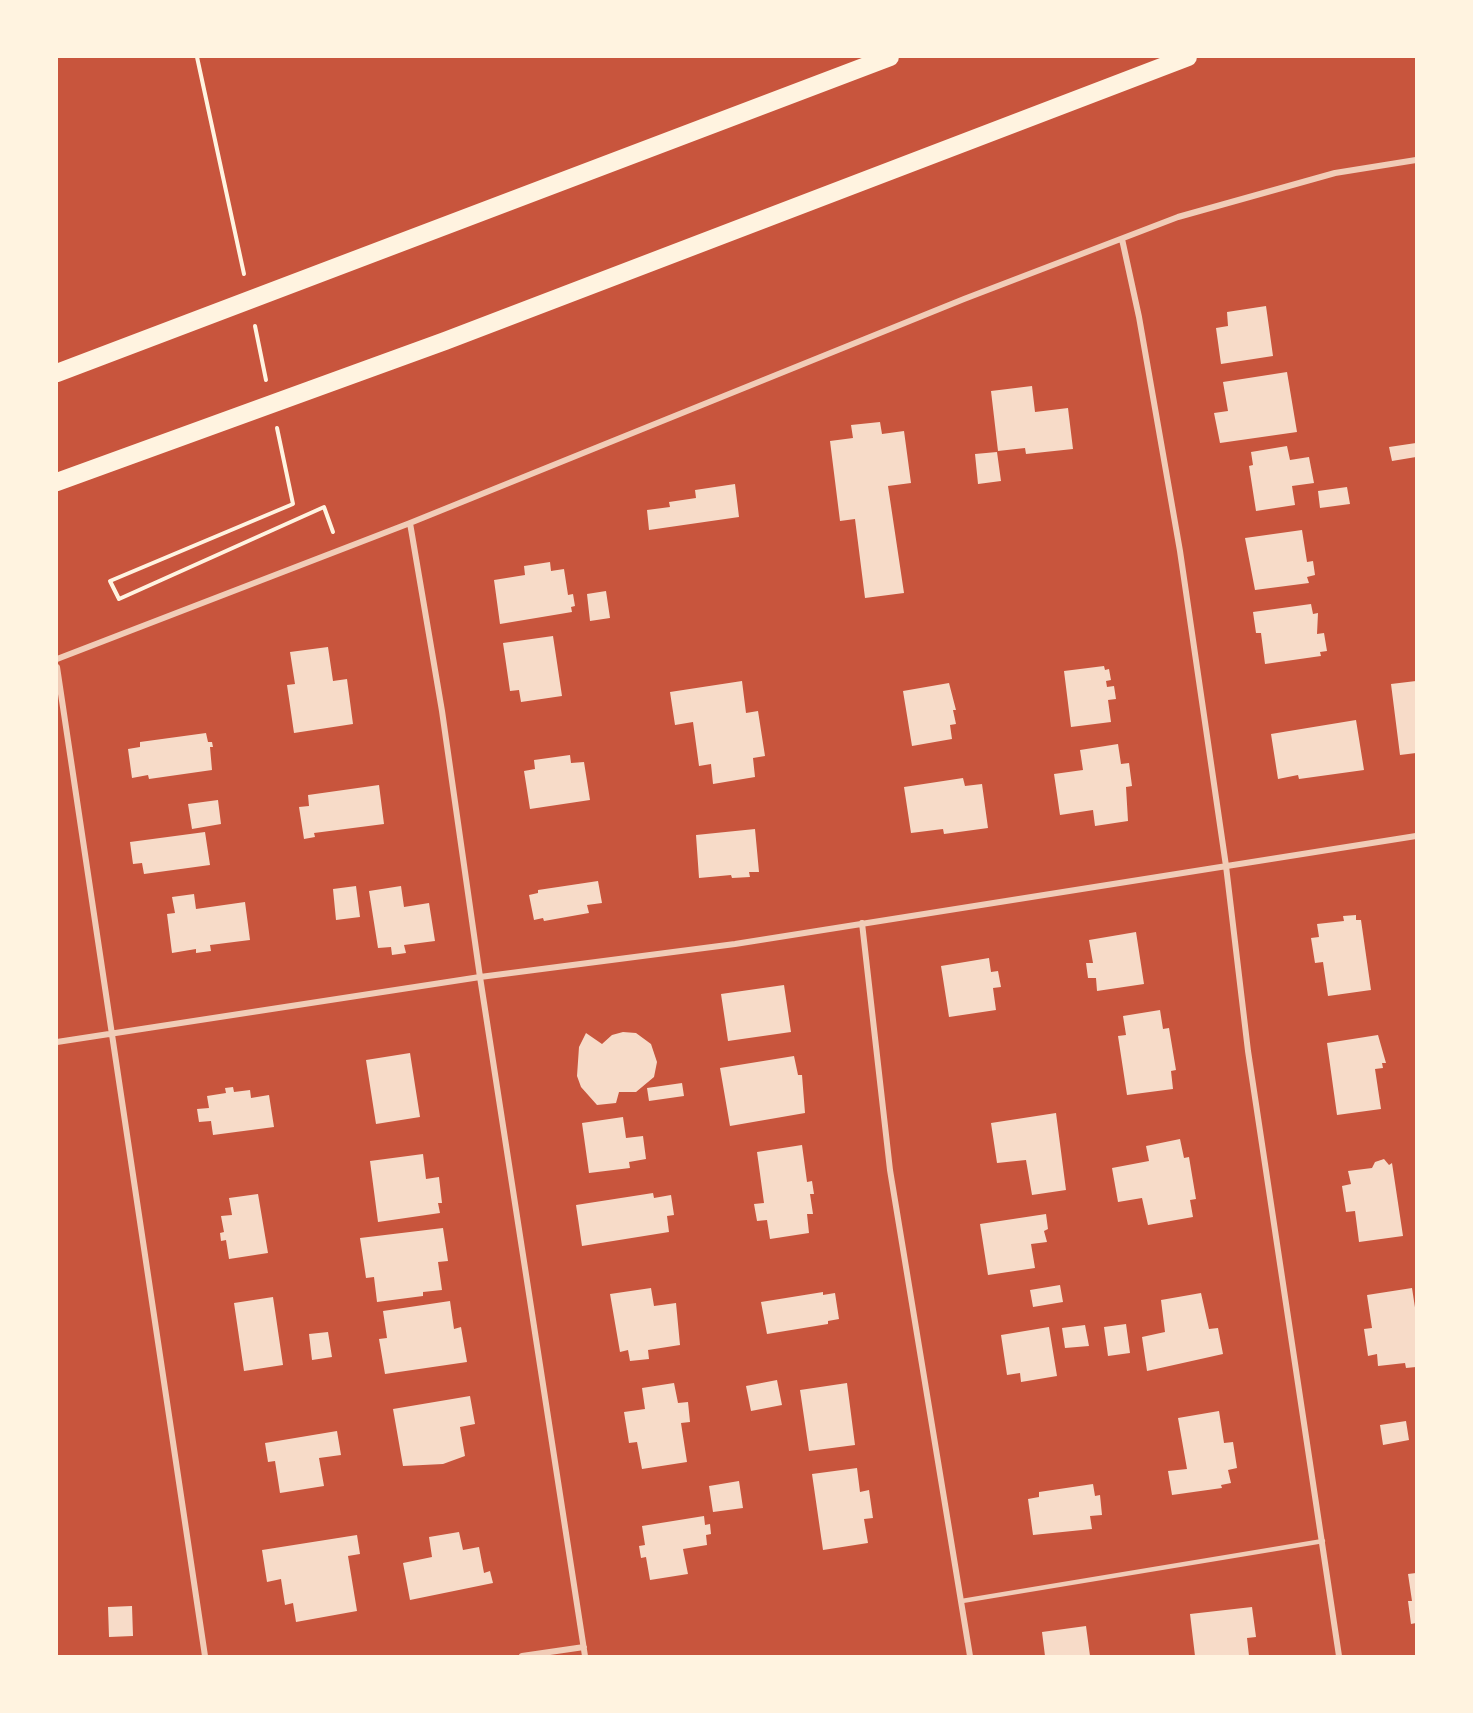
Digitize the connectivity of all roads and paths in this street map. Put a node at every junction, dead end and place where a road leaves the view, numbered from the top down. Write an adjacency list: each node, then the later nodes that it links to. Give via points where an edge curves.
1 (197, 57): 6 (path)
2 (890, 57): 8 (highway)
3 (1188, 57): 11 (highway, via 445,340)
4 (1416, 160): 5 (street, via 1335,172 1178,217)
5 (1122, 239): 14 (street); 19 (street, via 1180,551)
6 (246, 286)
7 (254, 321): 9 (path)
8 (57, 373)
9 (268, 389)
10 (276, 424): 15 (path, via 293,504 110,582 119,599 324,507)
11 (152, 447): 12 (highway); 13 (highway)
12 (57, 482)
13 (57, 495)
14 (410, 523): 15 (street); 21 (street)
15 (339, 550): 16 (street)
16 (57, 659)
17 (57, 667): 22 (street)
18 (1416, 836): 19 (street)
19 (1226, 866): 20 (street); 24 (street, via 1248,1051)
20 (862, 923): 21 (street, via 735,944); 25 (street, via 890,1170)
21 (480, 977): 22 (street); 26 (street)
22 (113, 1034): 23 (street); 27 (street)
23 (57, 1042)
24 (1323, 1541): 25 (lane); 31 (street)
25 (962, 1601): 30 (street)
26 (584, 1647): 28 (street); 29 (street)
27 (205, 1656)
28 (522, 1656)
29 (585, 1656)
30 (970, 1656)
31 (1339, 1656)

